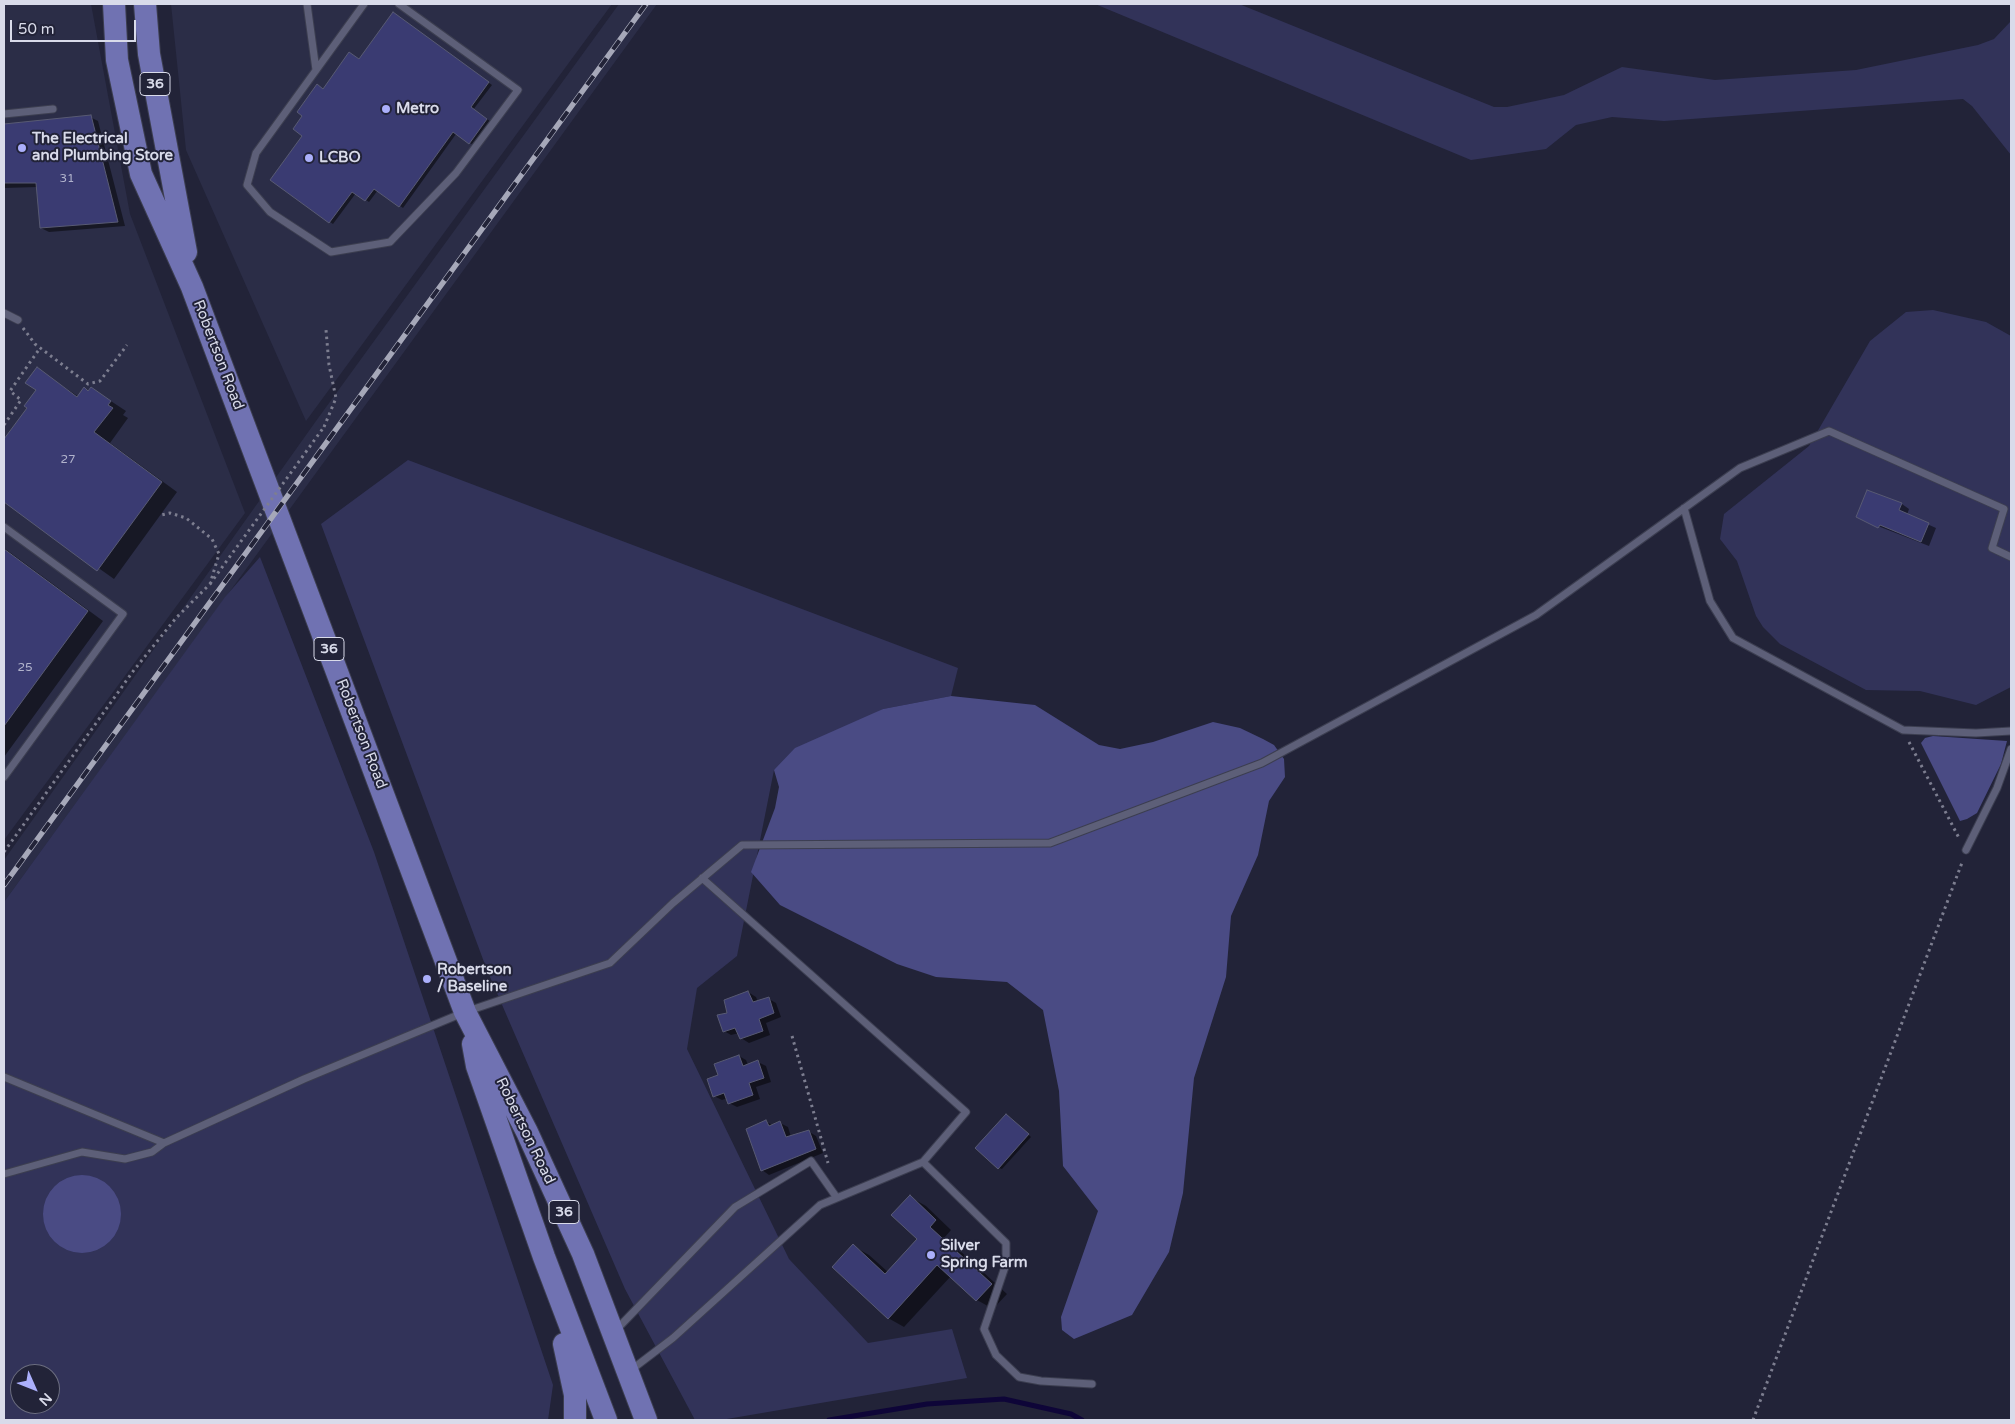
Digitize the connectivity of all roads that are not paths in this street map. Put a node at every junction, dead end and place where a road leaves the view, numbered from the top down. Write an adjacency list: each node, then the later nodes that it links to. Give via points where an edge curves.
1 (114, 4): 9 (main road, Robertson Road / 36, via 117,60 141,174)
2 (145, 4): 9 (main road, Robertson Road / 36, via 149,54)
3 (307, 4): 6 (lane)
4 (364, 4): 6 (lane)
5 (399, 4): 6 (lane, via 518,90 456,173 390,242 331,252 270,212 247,185 256,154)
6 (316, 70)
7 (53, 109): 8 (lane)
8 (4, 114)
9 (192, 287): 20 (main road, Robertson Road / 36)
10 (4, 312): 11 (lane)
11 (18, 320)
12 (1684, 508): 14 (lane, via 1740,468 1829,431 2004,509 1992,548); 15 (lane, via 1710,600 1733,638 1903,730); 19 (lane, via 1536,615 1262,763 1050,843 742,845)
13 (4, 527): 17 (lane, via 123,614)
14 (2011, 556)
15 (2011, 731)
16 (2011, 749): 18 (lane, via 1997,788)
17 (4, 777)
18 (1966, 850)
19 (702, 878): 20 (lane, via 610,963); 23 (lane, via 966,1112)
20 (466, 1012): 22 (lane, via 304,1078); 26 (main road, Robertson Road / 36, via 477,1066); 27 (main road, Robertson Road / 36, via 528,1132 583,1254)
21 (4, 1078): 22 (lane)
22 (164, 1143): 24 (lane, via 152,1152 125,1159 82,1152)
23 (923, 1162): 25 (lane); 29 (lane, via 1006,1243 1006,1264 984,1329 996,1355 1019,1377 1041,1382)
24 (4, 1174)
25 (837, 1198): 27 (lane, via 812,1160 735,1207); 28 (lane, via 820,1205 673,1338)
26 (544, 1258): 30 (main road, via 575,1395); 31 (main road, Robertson Road / 36)
27 (614, 1333): 28 (main road, Robertson Road / 36)
28 (629, 1371): 32 (main road, Robertson Road / 36)
29 (1092, 1384)
30 (574, 1420)
31 (606, 1420)
32 (646, 1420)

